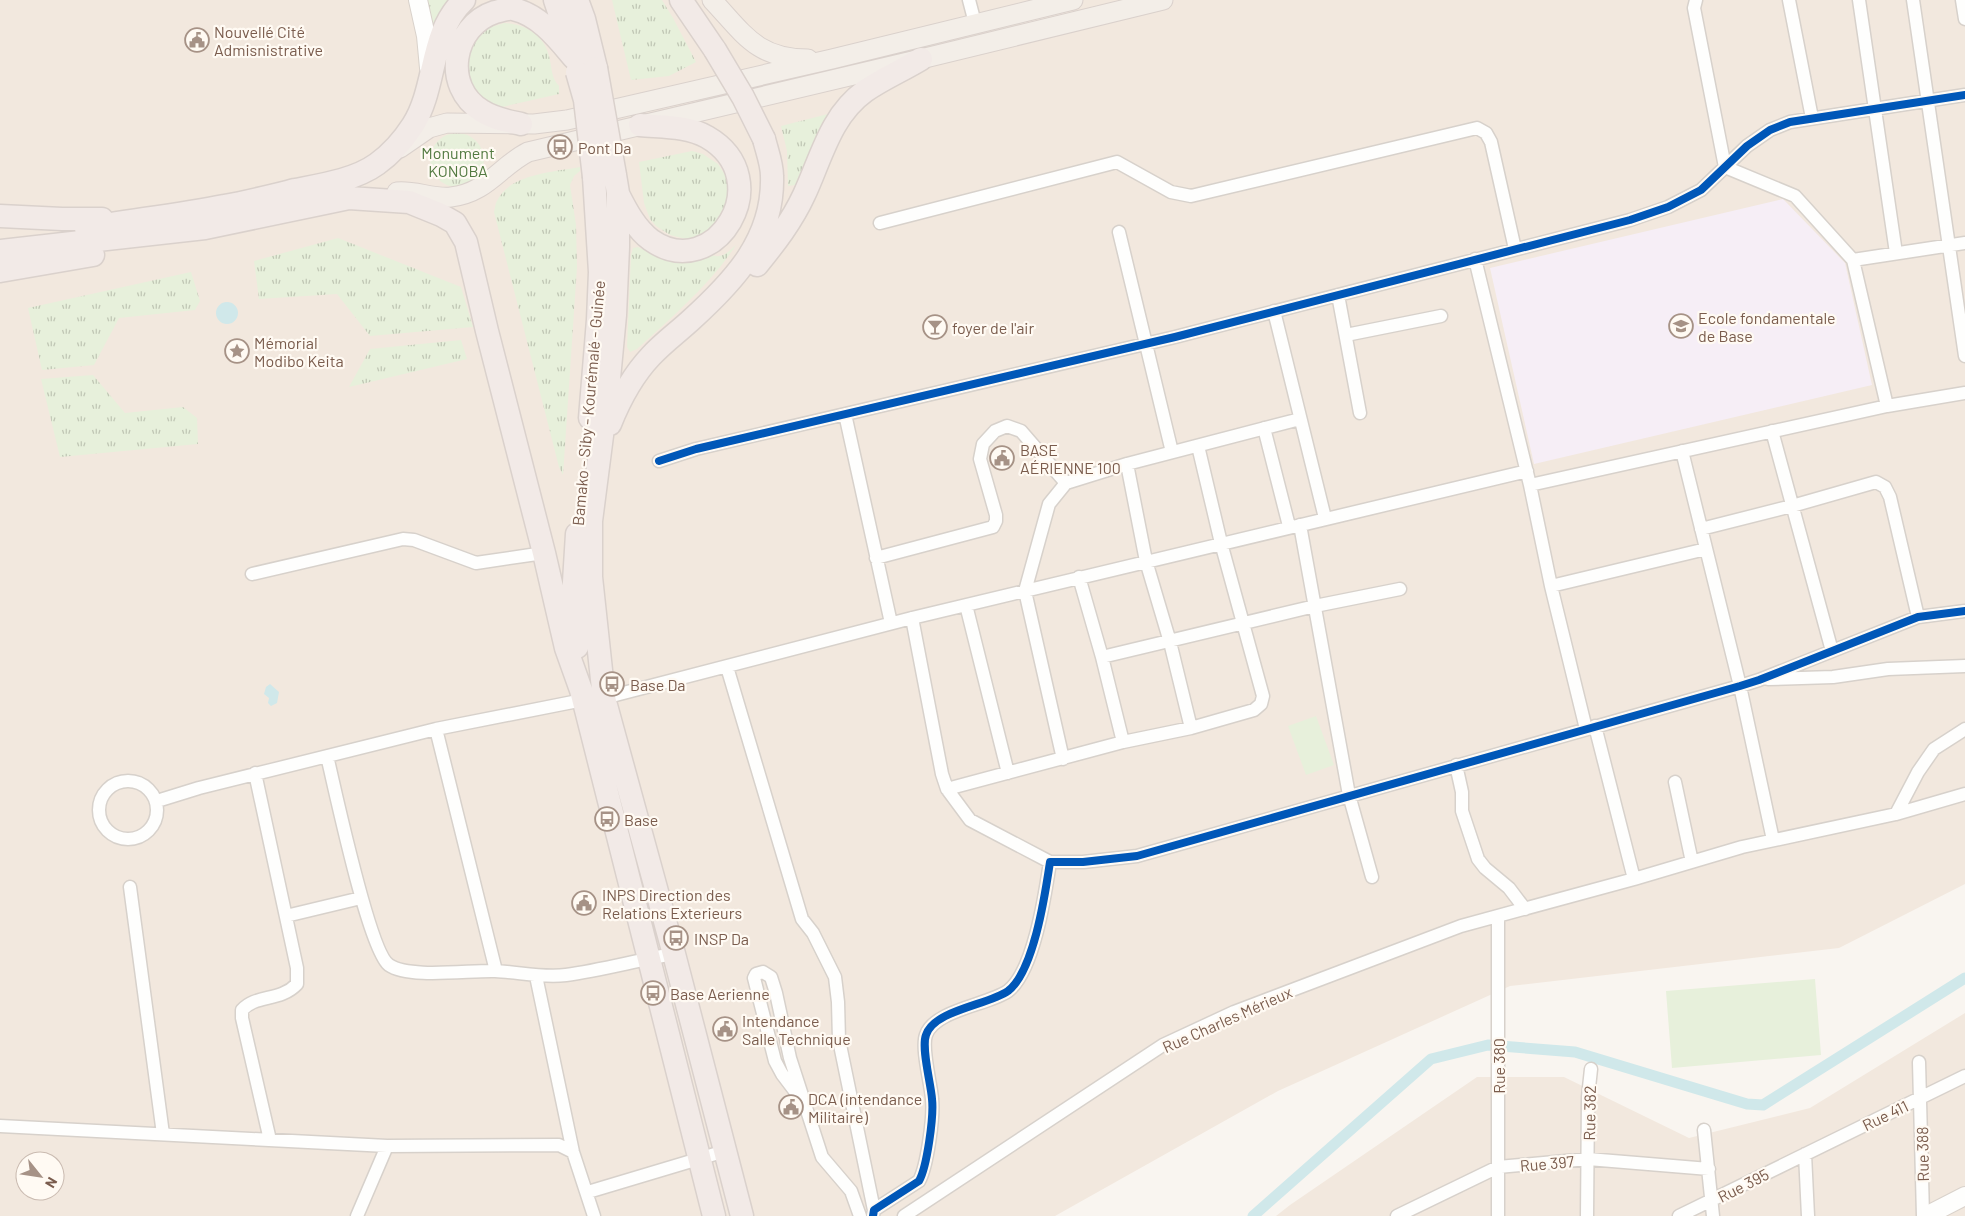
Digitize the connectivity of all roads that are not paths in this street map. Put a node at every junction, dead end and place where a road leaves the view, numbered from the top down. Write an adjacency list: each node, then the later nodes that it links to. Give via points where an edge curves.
1 (418, 0): 20 (street, via 426,36)
2 (464, 0): 20 (highway, via 447,23)
3 (555, 0): 19 (highway, Bamako - Siby - Kourémalé - Guinée)
4 (577, 0): 19 (highway, Bamako - Siby - Kourémalé - Guinée, via 584,19)
5 (681, 0): 46 (highway, bridge, via 743,97 764,139 772,175 770,209 756,247)
6 (712, 0): 17 (main road, via 757,46 772,54 794,59)
7 (970, 0): 16 (street)
8 (1073, 0): 16 (main road)
9 (1163, 0): 18 (main road)
10 (1696, 0): 28 (street, via 1694,8)
11 (1788, 0): 24 (street)
12 (1859, 0): 23 (street)
13 (1913, 0): 22 (street)
14 (1962, 0): 15 (street)
15 (1965, 19)
16 (975, 24): 17 (main road)
17 (832, 59): 25 (main road, via 567,120)
18 (922, 60): 26 (main road); 46 (highway, via 864,91 845,112 823,147 804,194 779,238 750,272)
19 (583, 66): 25 (highway, via 535,18 512,9 475,22 457,52 456,70 460,87 481,111); 29 (highway, Bamako - Siby - Kourémalé - Guinée, bridge)
20 (428, 85): 27 (highway, via 414,123 402,141)
21 (1965, 95): 22 (street)
22 (1928, 100): 23 (street); 38 (street)
23 (1874, 108): 24 (street); 41 (street)
24 (1812, 118): 28 (street, via 1770,130)
25 (521, 124): 27 (main road, via 447,123 429,128)
26 (640, 126): 29 (highway, via 685,130 706,136 724,149 735,166 740,190 738,208 726,231 706,245 686,251 669,248 652,240 640,229); 30 (main road, via 528,152 513,160 488,183 451,197 400,191)
27 (377, 164): 32 (highway, via 324,184 224,206)
28 (1725, 167): 39 (street, via 1701,190 1668,207); 43 (street, via 1795,196)
29 (609, 182): 60 (highway, Bamako - Siby - Kourémalé - Guinée, via 615,316); 96 (highway, Bamako - Siby - Kourémalé - Guinée, via 573,598)
30 (349, 198): 35 (highway); 74 (highway, via 409,202 441,214 455,223 466,242)
31 (0, 216): 32 (highway)
32 (145, 218): 36 (highway)
33 (880, 224): 39 (street, via 1117,162 1171,192 1191,196 1477,128 1486,133 1491,142)
34 (1119, 232): 50 (street)
35 (167, 233): 40 (highway); 44 (highway, via 145,246)
36 (0, 237)
37 (1965, 243): 38 (street)
38 (1949, 245): 41 (street); 51 (street)
39 (1515, 249): 42 (street)
40 (0, 251)
41 (1896, 253): 43 (street)
42 (1475, 259): 45 (street); 65 (street)
43 (1853, 260): 53 (street)
44 (0, 271)
45 (1338, 295): 47 (street); 49 (street)
46 (714, 299): 60 (highway, via 652,355 631,380)
47 (1274, 311): 50 (street); 56 (street)
48 (1441, 316): 49 (street)
49 (1346, 335): 54 (street)
50 (1147, 344): 55 (street); 62 (street)
51 (1965, 356)
52 (1965, 393): 53 (street)
53 (1887, 406): 58 (street)
54 (1360, 413)
55 (845, 414): 63 (street, via 696,448); 75 (street)
56 (1300, 419): 57 (street); 69 (street)
57 (1264, 428): 59 (street); 70 (street)
58 (1772, 431): 61 (street); 68 (street)
59 (1198, 446): 62 (street); 72 (street)
60 (599, 450): 96 (highway, Bamako - Siby - Kourémalé - Guinée, via 590,521)
61 (1682, 451): 67 (street); 71 (street)
62 (1172, 452): 64 (street)
63 (659, 460)
64 (1127, 464): 66 (street); 76 (street)
65 (1527, 471): 67 (street); 69 (street)
66 (1066, 483): 75 (street, via 1021,431 1007,426 995,431 983,444 980,459 996,515 993,527); 81 (street, via 1049,504)
67 (1530, 485): 79 (street)
68 (1792, 506): 71 (street); 85 (street, via 1876,482 1885,487); 90 (street)
69 (1325, 518): 70 (street)
70 (1294, 526): 72 (street); 83 (street)
71 (1701, 529): 73 (street)
72 (1221, 543): 76 (street); 88 (street)
73 (1706, 549): 79 (street); 95 (street)
74 (544, 553): 77 (street, via 476,563 414,540 402,539); 96 (highway, via 566,648)
75 (876, 558): 87 (street)
76 (1146, 561): 78 (street); 89 (street)
77 (252, 574)
78 (1079, 577): 81 (street); 91 (street)
79 (1551, 586): 99 (street)
80 (1400, 589): 83 (street)
81 (1025, 591): 82 (street); 103 (street)
82 (966, 605): 86 (street); 105 (street)
83 (1315, 606): 88 (street); 110 (street)
84 (1965, 611): 85 (street)
85 (1918, 617): 90 (street)
86 (912, 618): 87 (street); 108 (street)
87 (891, 623): 93 (street)
88 (1244, 623): 89 (street); 98 (street, via 1263,696 1261,704 1254,710)
89 (1170, 642): 91 (street); 98 (street)
90 (1832, 651): 94 (street)
91 (1102, 657): 101 (street)
92 (1965, 666): 94 (street, via 1888,668 1833,677)
93 (727, 667): 96 (street); 147 (street, via 802,919 835,977 839,1040)
94 (1759, 680): 95 (street)
95 (1740, 686): 99 (street); 113 (street)
96 (589, 696): 97 (street); 123 (highway); 124 (highway)
97 (436, 728): 102 (street); 125 (street)
98 (1191, 728): 101 (street)
99 (1590, 728): 104 (street); 117 (street)
100 (1965, 728): 112 (street, via 1934,749)
101 (1123, 742): 103 (street)
102 (327, 756): 106 (street); 119 (street)
103 (1063, 758): 105 (street)
104 (1456, 765): 110 (street); 120 (street, via 1462,811 1478,859 1509,888)
105 (1008, 773): 108 (street)
106 (255, 774): 111 (street); 121 (street)
107 (1675, 782): 115 (street)
108 (947, 789): 114 (street, via 970,820)
109 (1965, 794): 112 (street, Rue Charles Mérieux)
110 (1349, 795): 114 (street, via 1137,856); 116 (street)
111 (157, 801): 111 (street, via 146,786 136,781 122,781 104,793 100,815 111,834 135,838 152,828 158,811)
112 (1896, 814): 113 (street, Rue Charles Mérieux)
113 (1773, 840): 115 (street, Rue Charles Mérieux)
114 (1050, 862): 147 (street, via 1029,959 1019,978 1007,991 932,1023 925,1036 933,1101 923,1174 919,1181)
115 (1692, 862): 117 (street, Rue Charles Mérieux)
116 (1372, 876)
117 (1634, 879): 120 (street, Rue Charles Mérieux)
118 (130, 887): 134 (street)
119 (362, 898): 121 (street); 125 (street, via 379,952 390,966 415,973)
120 (1525, 909): 122 (street, Rue Charles Mérieux)
121 (286, 916): 135 (street, via 297,968 296,984 289,992 247,1004 242,1010)
122 (1498, 917): 142 (street, Rue 380); 153 (street, Rue Charles Mérieux, via 1461,926 1234,1012 1163,1045)
123 (674, 954): 124 (street); 137 (highway)
124 (650, 958): 126 (street, via 566,975); 140 (highway)
125 (496, 971): 126 (street)
126 (536, 976): 138 (street)
127 (1919, 1062): 130 (street, Rue 388)
128 (1591, 1069): 141 (street, Rue 382)
129 (1965, 1076): 130 (street, Rue 411)
130 (1921, 1098): 139 (street, Rue 411); 160 (street, Rue 388)
131 (804, 1103): 131 (street, via 775,1061 754,978 756,974 763,972 771,977); 152 (street, via 822,1157 851,1191)
132 (0, 1126): 134 (street)
133 (1704, 1130): 143 (street)
134 (163, 1134): 135 (street)
135 (270, 1140): 136 (street)
136 (387, 1146): 138 (street, via 559,1145); 148 (street)
137 (725, 1151): 140 (street); 151 (highway)
138 (573, 1152): 144 (street)
139 (1805, 1154): 146 (street, Rue 395); 159 (street)
140 (700, 1158): 144 (street); 150 (highway)
141 (1588, 1159): 142 (street, Rue 397); 143 (street, Rue 397); 156 (street, Rue 382)
142 (1498, 1167): 154 (street, Rue 397); 155 (street, Rue 380)
143 (1709, 1169): 146 (street)
144 (588, 1192): 149 (street)
145 (1965, 1196): 160 (street)
146 (1712, 1201): 157 (street, Rue 395); 158 (street)
147 (873, 1213)
148 (357, 1216)
149 (594, 1216)
150 (714, 1216)
151 (742, 1216)
152 (860, 1216)
153 (904, 1216)
154 (1397, 1216)
155 (1498, 1216)
156 (1587, 1216)
157 (1680, 1216)
158 (1713, 1216)
159 (1808, 1216)
160 (1925, 1216)

